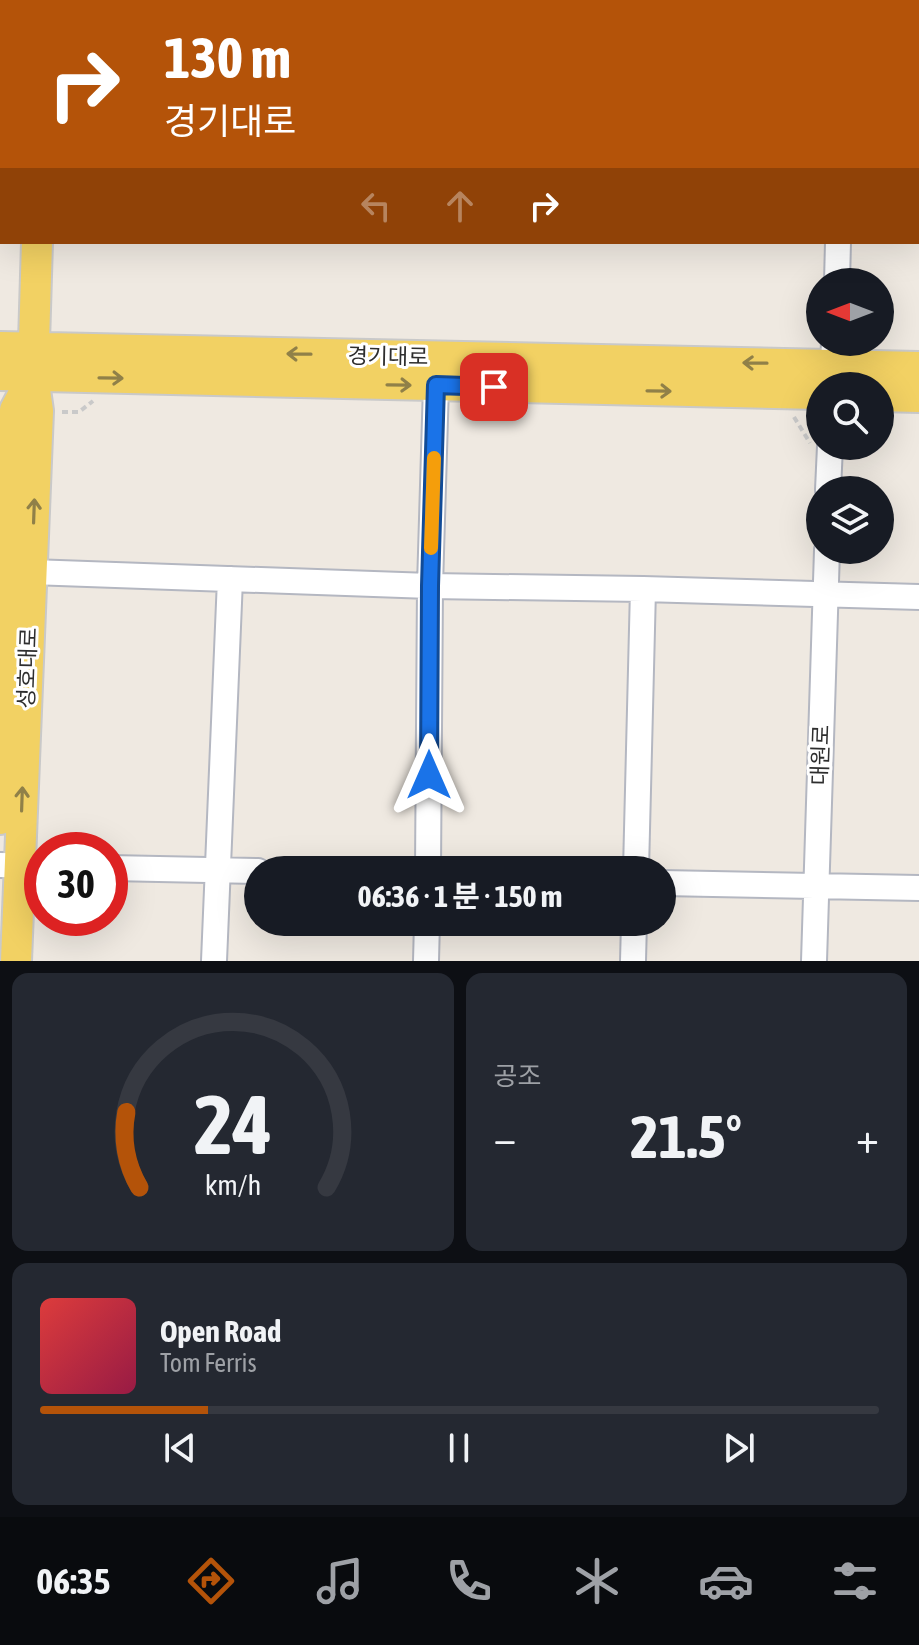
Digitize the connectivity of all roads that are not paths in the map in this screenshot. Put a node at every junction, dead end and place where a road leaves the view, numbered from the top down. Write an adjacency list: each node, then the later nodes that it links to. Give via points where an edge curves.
1 (37, 244): 5 (main road, 성호대로)
2 (838, 244): 3 (street)
3 (837, 268)
4 (0, 347): 5 (main road, 경기대로)
5 (33, 362): 6 (main road, 경기대로, one-way to 5); 8 (main road, 경기대로); 9 (main road, 경기대로, one-way to 9); 14 (main road, 성호대로, one-way to 5, via 38,411); 20 (main road, 성호대로, via 15,410)
6 (833, 364): 7 (main road, 경기대로)
7 (919, 367)
8 (0, 375)
9 (436, 385): 10 (main road, 경기대로, one-way to 10); 16 (street)
10 (806, 394)
11 (894, 396): 12 (main road)
12 (919, 397)
13 (827, 564): 18 (street, 대원로)
14 (31, 572): 15 (street); 23 (main road, 성호대로, one-way to 14)
15 (230, 579): 16 (street); 25 (street)
16 (430, 586): 17 (street); 21 (street)
17 (643, 589): 18 (street); 22 (street)
18 (826, 595): 19 (street); 28 (street, 대원로)
19 (919, 597)
20 (0, 819)
21 (428, 856)
22 (636, 856)
23 (21, 866): 32 (main road, 성호대로)
24 (128, 868): 25 (street)
25 (219, 870): 26 (street); 33 (street)
26 (244, 871)
27 (676, 883): 28 (street)
28 (816, 887): 29 (street); 36 (street, 대원로)
29 (919, 888)
30 (427, 936): 34 (street)
31 (634, 936): 35 (street)
32 (16, 961)
33 (214, 961)
34 (426, 961)
35 (633, 961)
36 (814, 961)

